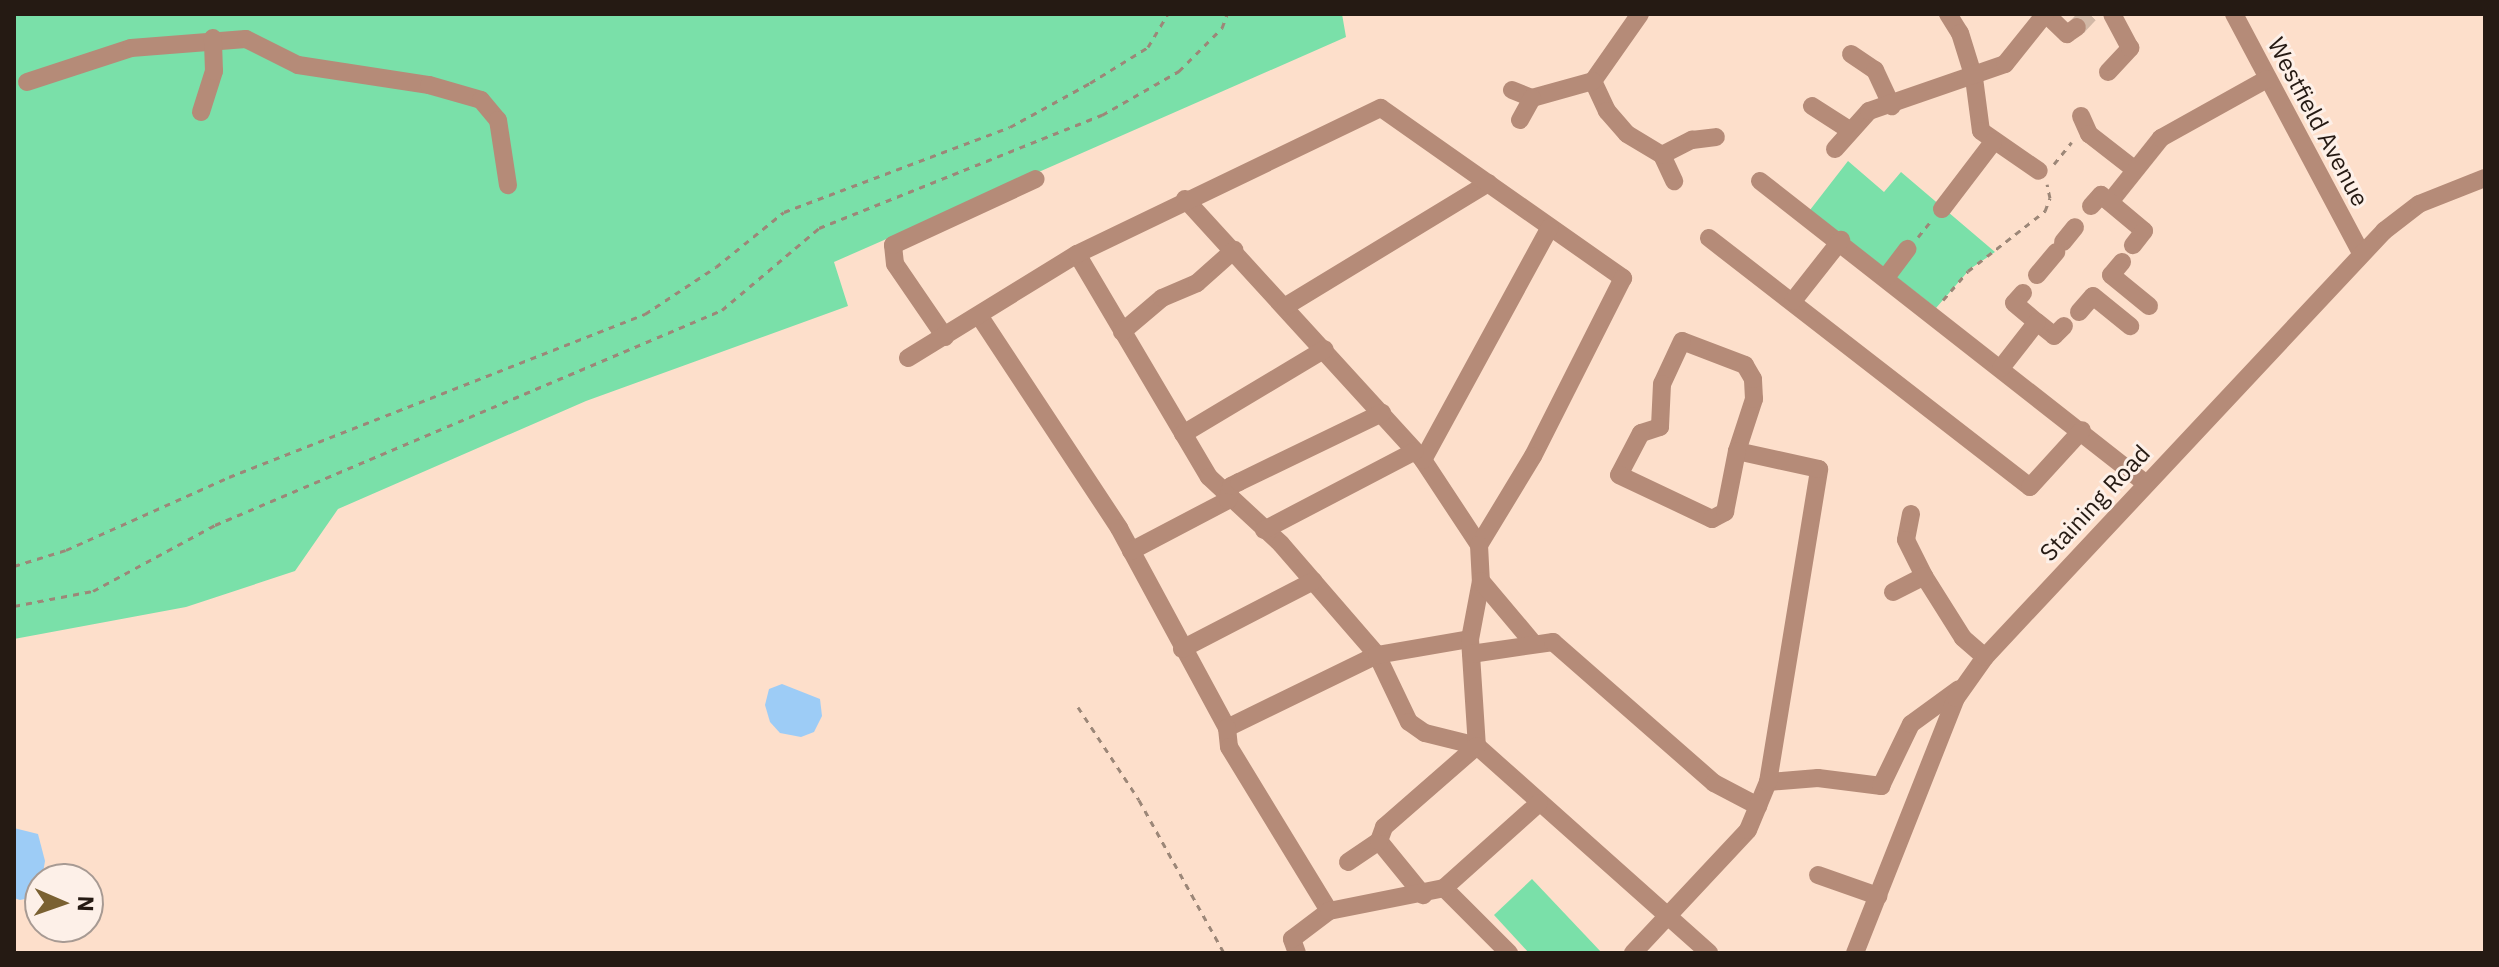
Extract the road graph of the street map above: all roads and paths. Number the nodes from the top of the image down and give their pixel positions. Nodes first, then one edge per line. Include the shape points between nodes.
1 (1168, 14) edge
2 (1227, 14) edge
3 (1640, 14) edge
4 (1948, 14) edge
5 (2046, 14) edge
6 (2112, 14) edge
7 (2234, 14) edge
8 (2077, 27) dead end
9 (213, 38) junction
10 (1851, 54) dead end
11 (2108, 72) dead end
12 (337, 73) junction
13 (1974, 78) junction
14 (2267, 79) junction
15 (1593, 81) junction
16 (27, 82) dead end
17 (1512, 90) dead end
18 (354, 95) dead end
19 (1532, 98) junction
20 (1812, 106) dead end
21 (1892, 106) junction
22 (201, 112) dead end
23 (2081, 116) dead end
24 (1520, 120) dead end
25 (1851, 131) junction
26 (2089, 134) junction
27 (1716, 137) dead end
28 (1993, 142) junction
29 (1835, 149) dead end
30 (1662, 155) junction
31 (2134, 169) junction
32 (2039, 171) dead end
33 (2485, 178) edge
34 (1036, 179) dead end
35 (1674, 181) dead end
36 (1760, 181) dead end
37 (1488, 183) junction
38 (508, 185) dead end
39 (1185, 199) junction
40 (1942, 209) joint
41 (1550, 227) junction
42 (2075, 227) dead end
43 (1709, 238) dead end
44 (1841, 240) junction
45 (2133, 245) dead end
46 (1907, 249) joint
47 (1234, 250) junction
48 (2361, 253) junction
49 (1077, 254) junction
50 (2122, 262) dead end
51 (2037, 275) dead end
52 (1887, 276) junction
53 (2023, 293) dead end
54 (1793, 301) junction
55 (1286, 306) junction
56 (2149, 306) dead end
57 (1933, 312) junction
58 (2079, 312) dead end
59 (980, 317) junction
60 (2037, 322) junction
61 (2064, 326) dead end
62 (2130, 326) dead end
63 (1122, 332) junction
64 (945, 337) junction
65 (1325, 349) junction
66 (908, 358) dead end
67 (2001, 368) junction
68 (1382, 413) junction
69 (2082, 430) junction
70 (1183, 434) junction
71 (1737, 451) junction
72 (1419, 456) junction
73 (2145, 483) junction
74 (1228, 500) junction
75 (1911, 514) dead end
76 (1264, 530) junction
77 (1479, 545) junction
78 (1131, 551) junction
79 (14, 566) edge
80 (1924, 576) junction
81 (1313, 581) junction
82 (1481, 581) junction
83 (1893, 592) dead end
84 (14, 606) edge
85 (1534, 644) junction
86 (1470, 647) junction
87 (1182, 649) junction
88 (1377, 655) junction
89 (1985, 657) junction
90 (1963, 687) junction
91 (1078, 707) dead end
92 (1227, 728) junction
93 (1477, 746) junction
94 (1768, 782) junction
95 (1539, 803) junction
96 (1758, 806) junction
97 (1379, 841) junction
98 (1348, 862) dead end
99 (1818, 875) dead end
100 (1444, 888) junction
101 (1423, 895) junction
102 (1878, 896) junction
103 (1329, 911) junction
104 (1667, 916) junction
105 (1224, 953) edge
106 (1297, 953) edge
107 (1509, 953) edge
108 (1633, 953) edge
109 (1709, 953) edge
110 (1855, 953) edge

1 - 79 path via 1148,47 1090,83 1010,127 784,212 716,267 645,314 229,477 66,550
2 - 84 path via 1222,28 1179,71 1102,115 819,228 722,310 215,525 93,591
3 - 15 street
4 - 13 street
5 - 8 street via 2067,34
5 - 13 street via 2005,64
6 - 11 street via 2130,48
7 - 14 street, Westfield Avenue
9 - 12 street via 246,39 298,65
9 - 16 street via 131,48
9 - 22 street via 214,71
10 - 21 street via 1875,70
12 - 18 street
12 - 38 street via 429,85 481,100 498,120
13 - 21 street
13 - 28 street via 1981,131
14 - 31 street via 2179,125
14 - 48 street, Westfield Avenue
15 - 19 street
15 - 30 street via 1607,111 1627,134
17 - 19 street
19 - 24 street
20 - 25 street
21 - 25 street via 1869,111
23 - 26 street
25 - 29 street
26 - 31 street
26 - 57 path via 2076,138 2046,174 2050,198 2045,211 1968,271
27 - 30 street via 1692,140
28 - 32 street
28 - 40 street
30 - 35 street
31 - 45 street via 2100,204 2144,231
33 - 48 street, Staining Road via 2404,213
34 - 64 street via 893,245 895,264
36 - 44 street
37 - 39 street via 1381,108
37 - 41 street
37 - 55 street
39 - 47 street
39 - 49 street
40 - 46 path
41 - 72 street
41 - 77 street via 1623,278 1533,456
42 - 51 street
43 - 54 street
44 - 52 street
44 - 54 street
46 - 52 street
47 - 55 street
47 - 63 street via 1197,283 1162,298
48 - 73 street, Staining Road
49 - 59 street
49 - 63 street
50 - 56 street via 2111,275
52 - 57 street
53 - 60 street via 2014,303
54 - 69 street via 2025,493
55 - 65 street
57 - 67 street
58 - 62 street via 2093,296
59 - 64 street
59 - 78 street
60 - 61 street via 2054,336
60 - 67 street
63 - 70 street
64 - 66 street
65 - 68 street
65 - 70 street
67 - 69 street
68 - 72 street
68 - 74 street via 1231,486
69 - 73 street
70 - 74 street
71 - 71 street via 1754,399 1753,379 1745,365 1682,341 1662,384 1660,427 1641,433 1619,475 1712,519 1725,512
71 - 94 street via 1819,469
72 - 76 street
72 - 77 street
73 - 89 street, Staining Road
74 - 76 street
74 - 78 street
75 - 80 street via 1906,540
76 - 81 street
77 - 82 street
78 - 87 street
80 - 83 street
80 - 89 street via 1963,638
81 - 87 street
81 - 88 street
82 - 85 street
82 - 86 street
85 - 86 street
85 - 96 street via 1553,642 1714,783
86 - 88 street
86 - 93 street
87 - 92 street
88 - 92 street
88 - 93 street via 1409,722 1425,733
89 - 90 street, Staining Road
90 - 94 street via 1911,724 1881,786 1818,778
90 - 102 street, Staining Road
91 - 105 path via 1139,800
92 - 103 street via 1229,747
93 - 95 street
93 - 97 street via 1384,827
94 - 96 street
95 - 100 street
95 - 104 street
96 - 104 street via 1748,830
97 - 98 street
97 - 101 street
99 - 102 street
100 - 101 street
100 - 107 street
101 - 103 street
102 - 110 street, Staining Road
103 - 106 street via 1292,939
104 - 108 street
104 - 109 street

